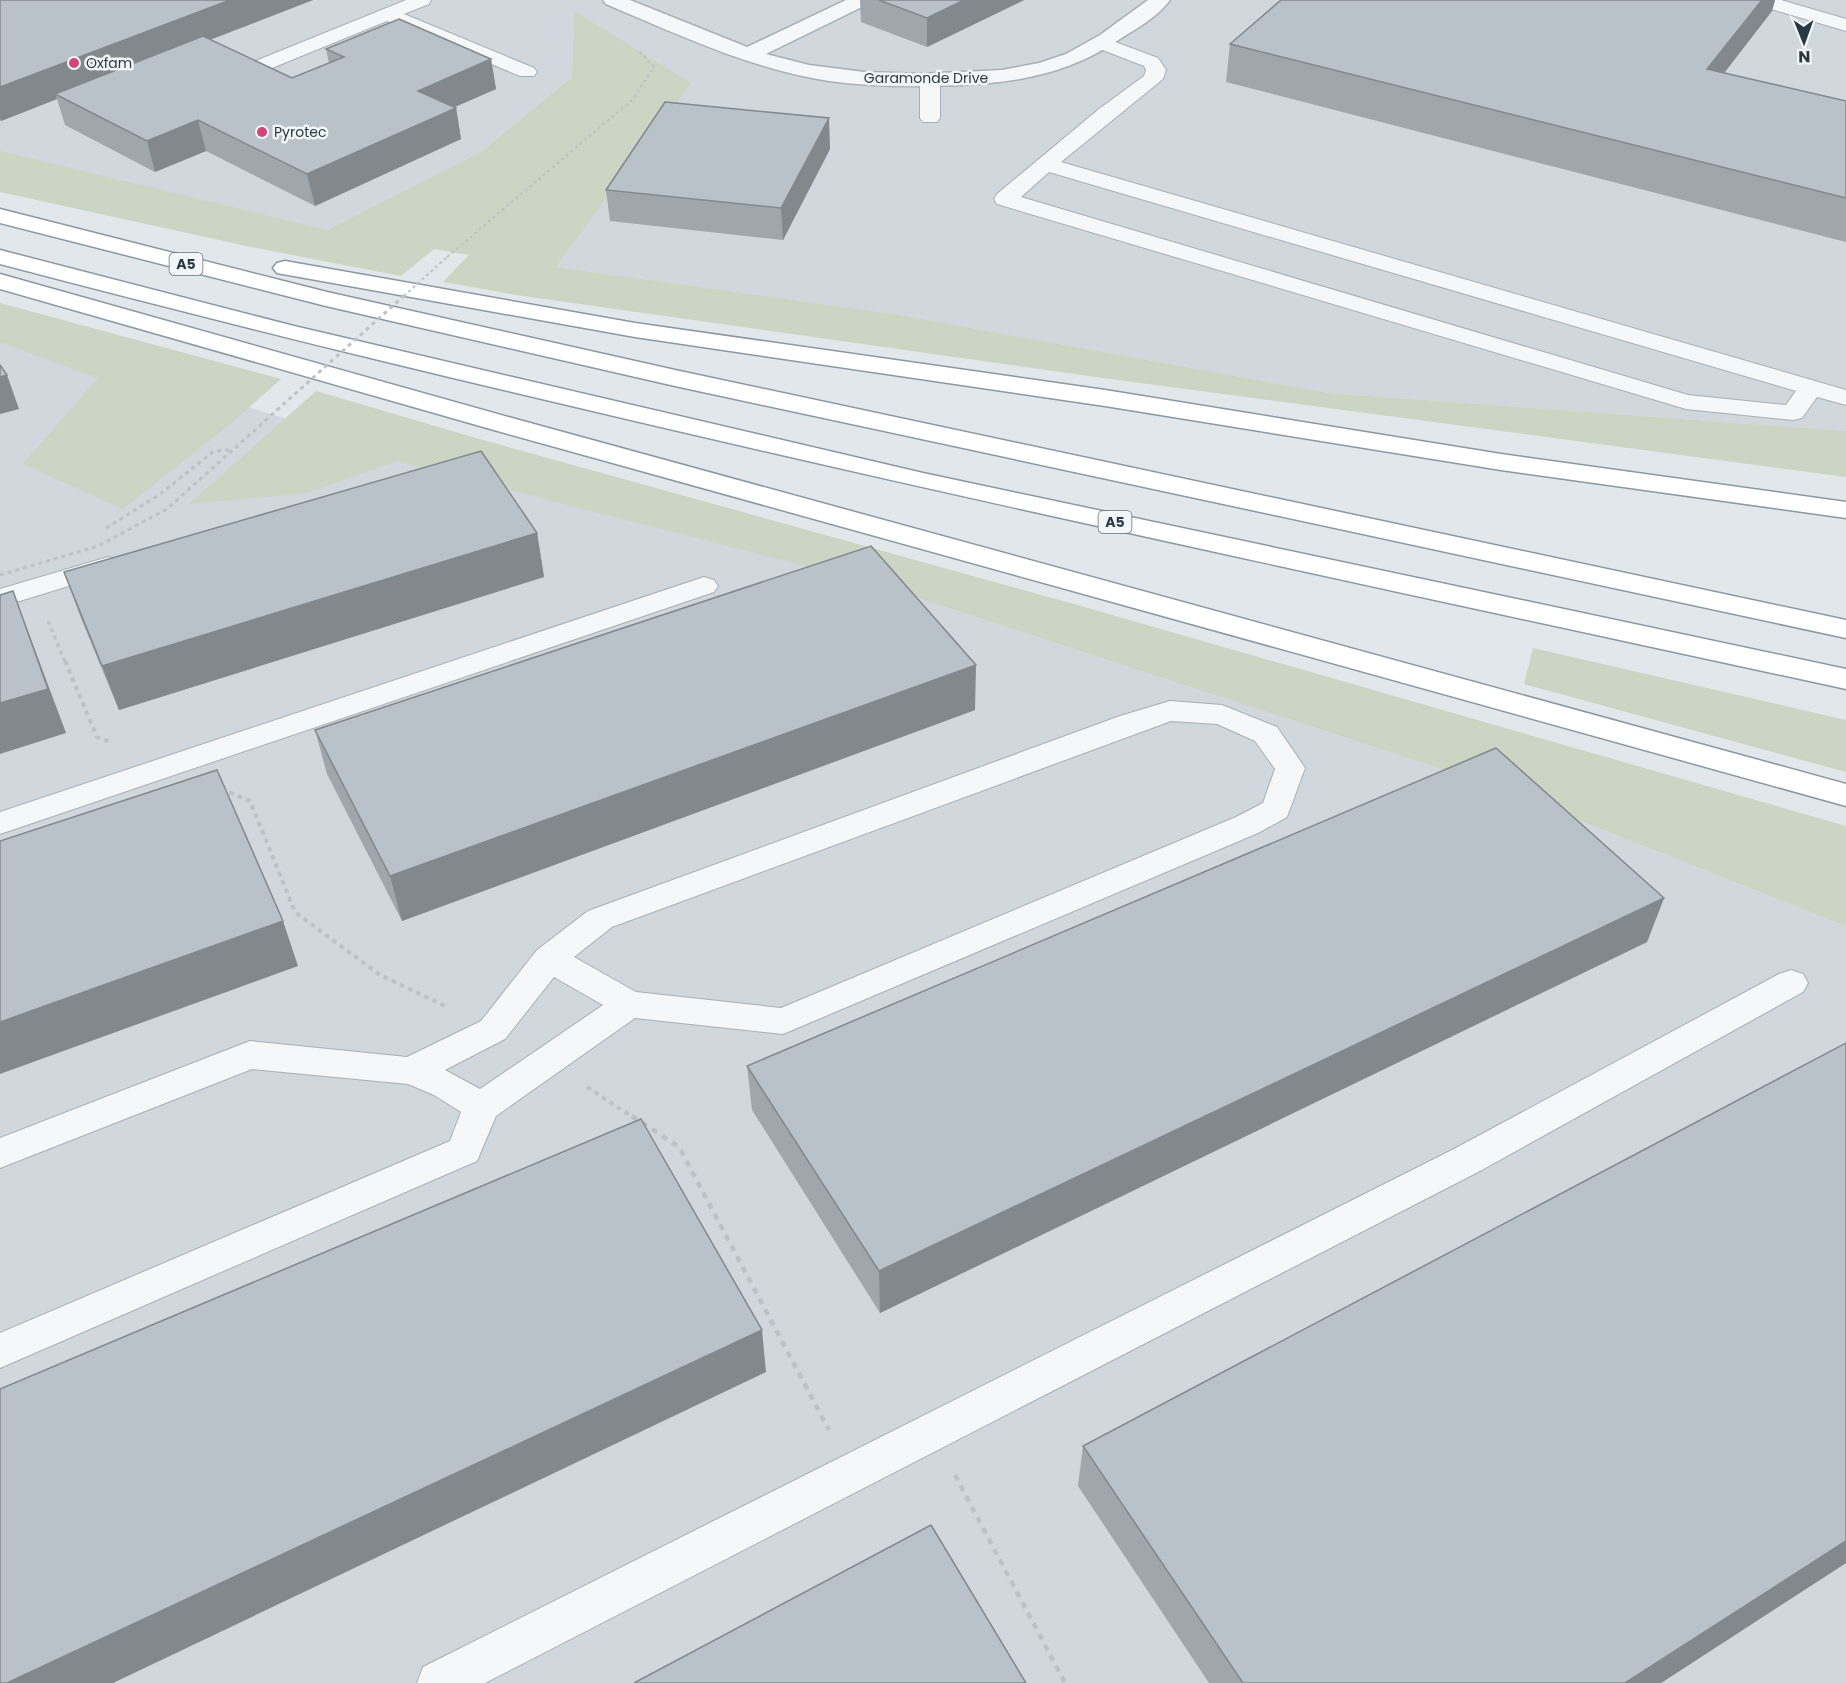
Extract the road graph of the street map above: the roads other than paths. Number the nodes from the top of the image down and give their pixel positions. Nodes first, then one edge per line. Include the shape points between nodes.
1 (422, 0) edge
2 (613, 0) edge
3 (861, 0) edge
4 (1160, 0) edge
5 (1761, 0) edge
6 (387, 14) junction
7 (1846, 25) edge
8 (1102, 43) junction
9 (750, 54) junction
10 (265, 64) edge
11 (526, 72) dead end
12 (930, 81) junction
13 (930, 118) dead end
14 (1048, 165) junction
15 (0, 216) edge
16 (0, 257) edge
17 (0, 281) edge
18 (1811, 388) junction
19 (1846, 398) edge
20 (1846, 510) edge
21 (134, 557) edge
22 (704, 586) dead end
23 (0, 598) edge
24 (1846, 628) edge
25 (1846, 679) edge
26 (1846, 795) edge
27 (0, 823) edge
28 (549, 960) junction
29 (1791, 983) dead end
30 (630, 1004) junction
31 (411, 1071) junction
32 (481, 1107) junction
33 (0, 1153) edge
34 (0, 1351) edge
35 (439, 1683) edge

1 - 6 lane
2 - 9 street, Garamonde Drive
3 - 9 street
4 - 8 street, Garamonde Drive
5 - 7 lane
6 - 10 lane
6 - 11 lane
8 - 12 street, Garamonde Drive via 1072,58 997,78
8 - 14 lane via 1151,62 1156,70 1153,79
9 - 12 street, Garamonde Drive via 807,71 864,80
12 - 13 lane
14 - 18 lane
14 - 18 lane via 1005,199 1686,402 1793,413
15 - 20 highway via 624,328 1105,398 1501,462
15 - 24 highway, A5 via 326,299 675,378
16 - 25 highway, A5 via 290,333 912,478
17 - 26 highway
18 - 19 lane
21 - 23 lane
22 - 27 lane
28 - 30 lane
28 - 30 lane via 600,919 1170,711 1222,715 1266,734 1290,768 1276,809 1247,825 783,1021
28 - 31 lane via 494,1030
29 - 35 lane via 1467,1160
30 - 32 lane
31 - 32 lane via 446,1085
31 - 33 lane via 250,1055
32 - 34 lane via 464,1151

